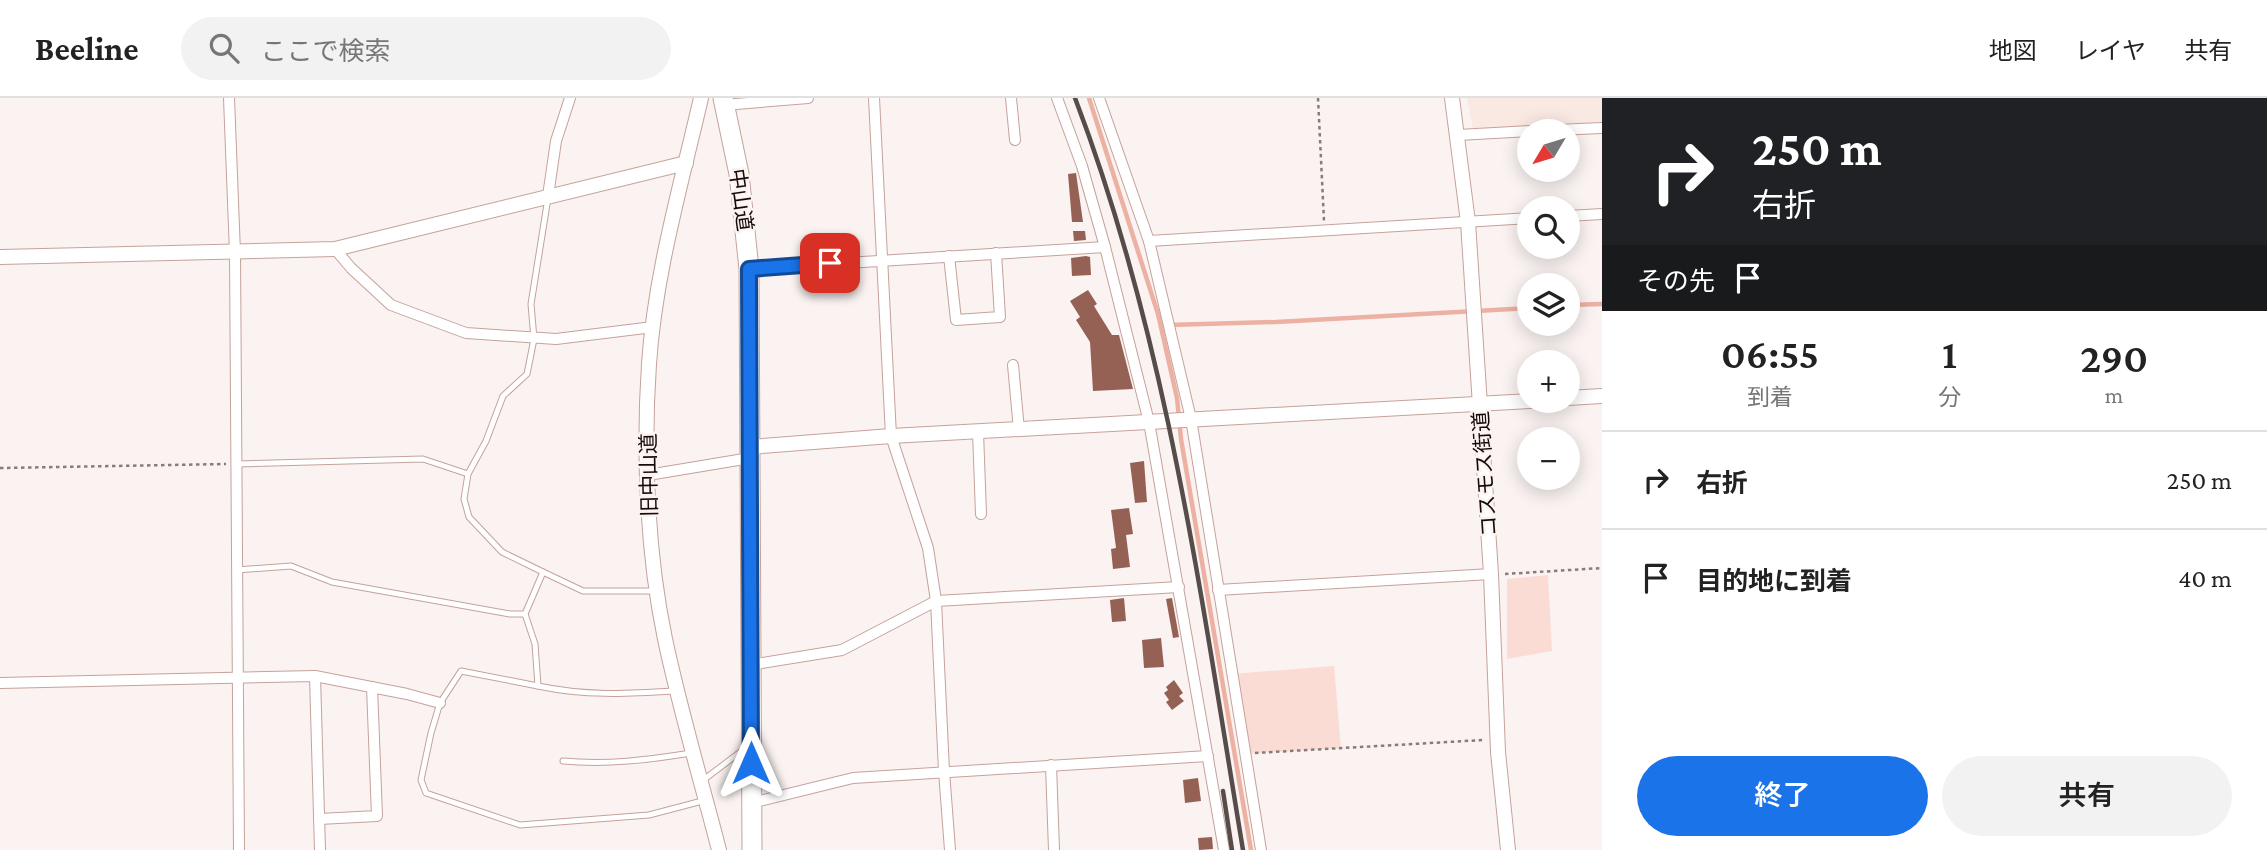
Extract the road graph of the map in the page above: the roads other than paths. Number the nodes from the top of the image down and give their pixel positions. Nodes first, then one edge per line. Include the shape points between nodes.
1 (229, 98) edge
2 (570, 98) edge
3 (701, 98) edge
4 (808, 98) edge
5 (874, 98) edge
6 (1011, 98) edge
7 (1057, 98) edge
8 (1099, 98) edge
9 (1451, 98) edge
10 (724, 101) edge
11 (1602, 128) edge
12 (1580, 129) edge
13 (1517, 132) edge
14 (1458, 135) junction
15 (1015, 140) dead end
16 (686, 163) junction
17 (548, 196) junction
18 (1602, 214) edge
19 (1580, 215) edge
20 (1517, 219) edge
21 (1468, 222) junction
22 (1149, 241) junction
23 (1105, 247) junction
24 (335, 249) junction
25 (235, 253) junction
26 (996, 253) junction
27 (949, 256) junction
28 (0, 257) edge
29 (884, 260) junction
30 (749, 269) junction
31 (653, 327) junction
32 (534, 339) junction
33 (1013, 365) dead end
34 (1602, 396) edge
35 (1580, 397) edge
36 (1517, 402) edge
37 (1480, 404) junction
38 (1191, 419) junction
39 (1149, 422) junction
40 (1019, 430) junction
41 (978, 432) junction
42 (891, 436) junction
43 (750, 452) junction
44 (237, 464) junction
45 (468, 474) junction
46 (648, 475) junction
47 (981, 514) dead end
48 (237, 570) junction
49 (543, 572) junction
50 (1492, 574) junction
51 (1179, 587) junction
52 (1218, 590) junction
53 (656, 591) junction
54 (936, 601) junction
55 (525, 614) junction
56 (751, 665) junction
57 (315, 676) junction
58 (238, 679) junction
59 (0, 683) edge
60 (538, 686) junction
61 (372, 687) junction
62 (677, 690) junction
63 (440, 703) junction
64 (751, 743) junction
65 (694, 753) junction
66 (1208, 756) junction
67 (563, 761) dead end
68 (1051, 765) junction
69 (944, 771) junction
70 (702, 781) junction
71 (706, 800) junction
72 (751, 803) junction
73 (319, 820) junction
74 (239, 850) edge
75 (320, 850) edge
76 (719, 850) edge
77 (752, 850) edge
78 (950, 850) edge
79 (1054, 850) edge
80 (1224, 850) edge
81 (1261, 850) edge
82 (1508, 850) edge

1 - 25 street
2 - 17 street via 556,141
3 - 16 street, 旧中山道
4 - 10 street
5 - 29 street
6 - 15 street
7 - 23 street
8 - 22 street
9 - 14 street, コスモス街道
10 - 30 highway, 中山道 via 739,174
11 - 12 street
13 - 14 street
14 - 21 street, コスモス街道
16 - 17 street
16 - 31 street, 旧中山道
17 - 24 street
17 - 32 lane via 531,304
18 - 19 street
20 - 21 street
21 - 22 street
21 - 37 street, コスモス街道
22 - 38 street
23 - 26 street
23 - 39 street
24 - 25 street
24 - 32 street via 391,305 466,333
25 - 28 street
25 - 44 street
26 - 27 street
26 - 27 street via 1000,317 956,320
27 - 29 street
29 - 30 street
29 - 42 street
30 - 43 highway, 中山道
31 - 32 street
31 - 46 street, 旧中山道
32 - 45 lane via 527,374 503,396
33 - 40 street
34 - 35 street
36 - 37 street
37 - 38 street
37 - 50 street, コスモス街道
38 - 39 street
38 - 52 street
39 - 40 street
39 - 51 street
40 - 41 street
41 - 42 street
41 - 47 street
42 - 43 street
42 - 54 street via 928,548
43 - 46 street
43 - 56 highway, 中山道
44 - 45 lane via 423,459
44 - 48 street
45 - 49 lane via 464,499 469,517 502,552
46 - 53 street, 旧中山道
48 - 55 lane via 291,566 332,582
48 - 58 street
49 - 53 lane via 583,591
49 - 55 lane
50 - 52 street
50 - 82 street, コスモス街道 via 1497,739
51 - 54 street
51 - 66 street
52 - 81 street
53 - 62 street, 旧中山道
54 - 56 street via 842,650
54 - 69 street
55 - 60 lane via 535,644
56 - 64 highway, 中山道
57 - 58 street
57 - 61 street
57 - 73 street
58 - 59 street
58 - 74 street
60 - 62 lane via 618,695
60 - 63 lane via 461,671
61 - 63 street
61 - 73 street via 377,817
62 - 65 street, 旧中山道
63 - 71 lane via 422,780 426,793 520,825 649,815
64 - 70 lane
64 - 72 highway, 中山道
65 - 67 lane via 645,761
65 - 70 street, 旧中山道
66 - 68 street
66 - 80 street
68 - 69 street
68 - 79 street
69 - 72 street via 853,778
69 - 78 street
70 - 71 street, 旧中山道
71 - 76 street, 旧中山道
72 - 77 highway, 中山道
73 - 75 street

